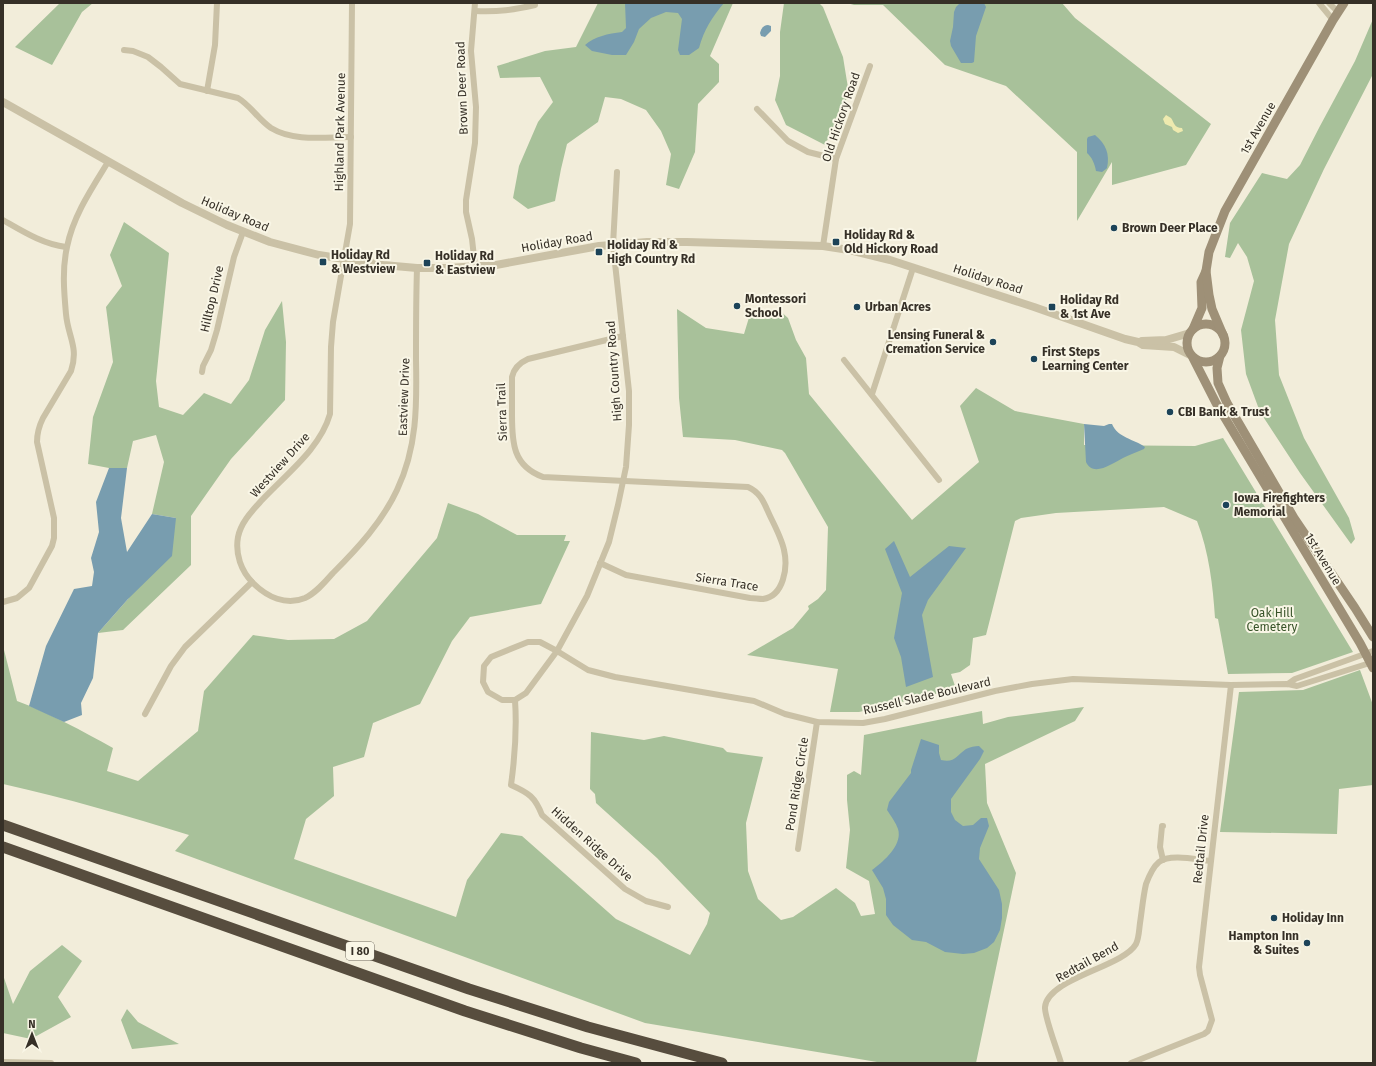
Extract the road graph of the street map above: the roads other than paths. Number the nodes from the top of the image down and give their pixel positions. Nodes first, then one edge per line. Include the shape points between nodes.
1 (217, 3) edge
2 (352, 3) edge
3 (475, 3) edge
4 (1319, 3) edge
5 (1329, 3) edge
6 (1344, 3) edge
7 (535, 5) dead end
8 (475, 11) junction
9 (1335, 16) junction
10 (124, 50) dead end
11 (870, 66) dead end
12 (207, 91) junction
13 (3, 102) edge
14 (757, 109) dead end
15 (351, 138) junction
16 (836, 159) junction
17 (108, 162) junction
18 (617, 172) dead end
19 (3, 220) edge
20 (243, 232) junction
21 (613, 245) junction
22 (823, 246) junction
23 (66, 247) junction
24 (344, 260) junction
25 (475, 266) junction
26 (417, 268) junction
27 (913, 268) junction
28 (1206, 271) junction
29 (1191, 331) junction
30 (1223, 335) junction
31 (623, 336) junction
32 (1138, 342) junction
33 (1191, 356) junction
34 (1220, 356) junction
35 (844, 360) dead end
36 (202, 372) dead end
37 (872, 394) junction
38 (939, 480) dead end
39 (623, 481) junction
40 (600, 563) junction
41 (252, 582) junction
42 (3, 602) edge
43 (1373, 637) edge
44 (557, 651) junction
45 (1369, 652) edge
46 (1372, 665) edge
47 (1288, 684) junction
48 (1231, 685) junction
49 (515, 700) junction
50 (145, 714) dead end
51 (817, 722) junction
52 (3, 824) edge
53 (1163, 826) dead end
54 (3, 847) edge
55 (798, 849) dead end
56 (1163, 860) junction
57 (1210, 861) junction
58 (668, 907) dead end
59 (3, 1062) edge
60 (51, 1063) edge
61 (636, 1063) edge
62 (722, 1063) edge
63 (1062, 1063) edge
64 (1131, 1063) edge

1 - 12 street via 215,45
2 - 15 street, Highland Park Avenue
3 - 8 street, Brown Deer Road
4 - 9 street
5 - 9 street
6 - 9 main road, 1st Avenue
7 - 8 street via 509,11
8 - 25 street, Brown Deer Road via 471,37 476,107 475,143 466,200
9 - 28 main road, 1st Avenue via 1226,211 1209,252
10 - 12 street via 148,57 180,84
11 - 16 street, Old Hickory Road
12 - 15 street via 238,98 271,128 289,135
13 - 17 street, Holiday Road
14 - 16 street via 788,141 808,152
15 - 24 street, Highland Park Avenue via 350,224
16 - 22 street, Old Hickory Road
17 - 20 street, Holiday Road via 182,203
17 - 23 street via 74,223
18 - 21 street, High Country Road
19 - 23 street via 42,242
20 - 24 street, Holiday Road via 292,248
20 - 36 street, Hilltop Drive via 234,257 217,330
21 - 22 street, Holiday Road via 687,242
21 - 25 street, Holiday Road via 496,265
21 - 31 street, High Country Road
22 - 27 street, Holiday Road via 870,255
23 - 42 street via 63,280 66,319 74,345 74,363 39,425 37,434 54,518 54,538 29,588 17,598
24 - 26 street, Holiday Road
24 - 41 street, Westview Drive via 333,322 330,414 313,447 242,526 238,554 242,567
25 - 26 street, Holiday Road
26 - 41 street, Eastview Drive via 416,416 414,438 397,490 373,530 312,594 295,600 279,600 266,594
27 - 32 street, Holiday Road
27 - 37 street
28 - 29 main road, 1st Avenue via 1201,282 1202,308
28 - 30 main road, 1st Avenue via 1212,310
29 - 30 main road via 1198,326 1210,325 1220,330
29 - 32 street, Holiday Road via 1166,340
29 - 33 main road via 1186,344
30 - 34 main road via 1225,346
31 - 39 street, High Country Road via 629,391 629,425
31 - 39 street, Sierra Trail via 520,362 512,377 512,439 515,452 527,468 543,477
32 - 33 street, Holiday Road via 1144,345 1174,347
33 - 34 main road via 1198,361 1210,362
33 - 45 main road, 1st Avenue via 1216,403
34 - 43 main road, 1st Avenue via 1216,376 1227,403 1294,518
35 - 37 street
37 - 38 street
39 - 40 street, High Country Road via 609,542
39 - 40 street, Sierra Trace via 752,489 760,495 775,525 784,550 784,577 774,594 764,599 750,598 626,575
40 - 44 street, High Country Road via 587,596
41 - 50 street via 184,648 171,666
44 - 49 street, High Country Road via 526,693
44 - 49 street, Russell Slade Boulevard via 540,642 528,642 491,657 484,666 483,682 488,692 502,700
44 - 51 street, Russell Slade Boulevard via 588,670 615,678 754,701 784,714
45 - 46 main road, 1st Avenue
45 - 47 street, Russell Slade Boulevard via 1295,679
46 - 47 street, Russell Slade Boulevard via 1297,686
47 - 48 street, Russell Slade Boulevard
48 - 51 street, Russell Slade Boulevard via 1073,679 995,691 863,723
48 - 57 street, Redtail Drive
49 - 58 street, Hidden Ridge Drive via 516,748 511,785 527,792 538,804 542,815 625,889 646,902
51 - 55 street, Pond Ridge Circle
52 - 62 highway, I 80 via 469,989 588,1026
53 - 56 street via 1160,847
54 - 61 highway, I 80 via 465,1011
56 - 57 street via 1180,857
56 - 63 street, Redtail Bend via 1149,876 1146,884 1138,939 1132,949 1061,987 1046,1001 1045,1011
57 - 64 street, Redtail Drive via 1199,967 1211,1015 1211,1026 1204,1034
59 - 60 street

